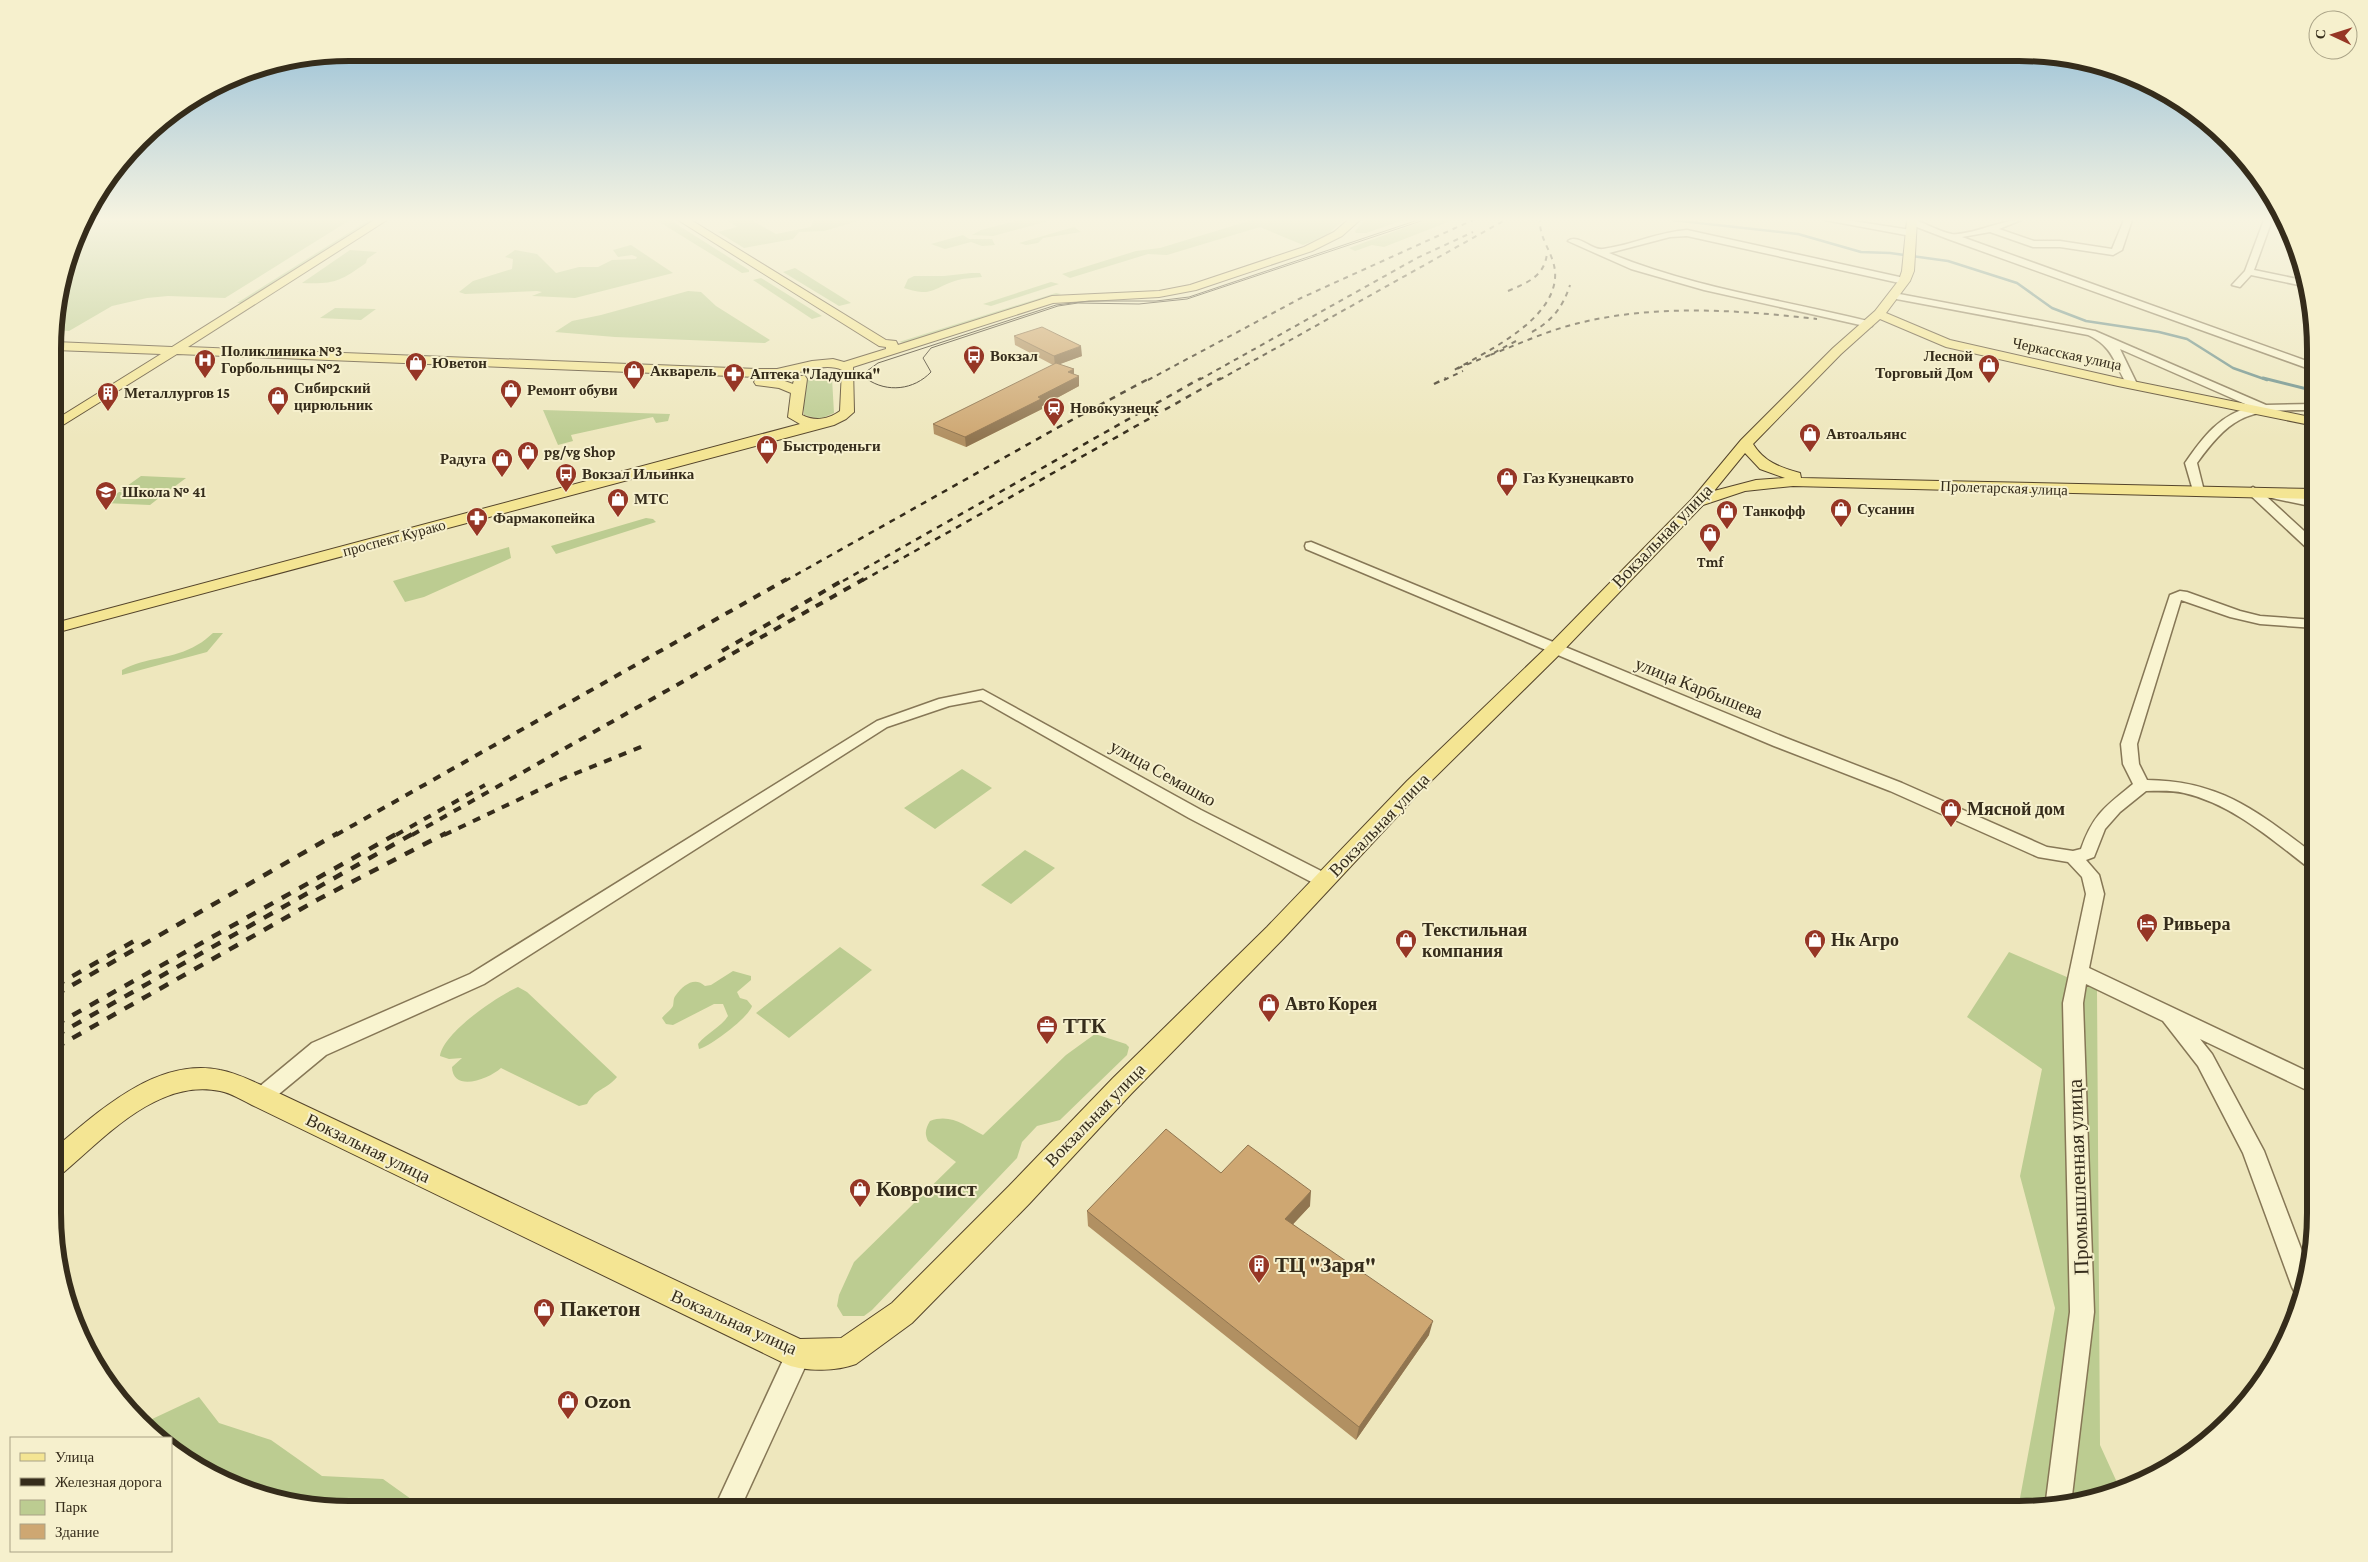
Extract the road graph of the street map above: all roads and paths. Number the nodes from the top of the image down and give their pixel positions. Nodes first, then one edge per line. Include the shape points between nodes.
1 (251, 293) edge
2 (266, 293) edge
3 (801, 293) edge
4 (1154, 293) edge
5 (1729, 293) edge
6 (1896, 293) edge
7 (2106, 293) edge
8 (1894, 296) junction
9 (1879, 314) junction
10 (1869, 324) junction
11 (2091, 333) junction
12 (887, 346) junction
13 (61, 347) edge
14 (174, 351) junction
15 (61, 354) edge
16 (153, 356) junction
17 (2307, 365) edge
18 (845, 366) junction
19 (809, 367) junction
20 (2132, 384) junction
21 (797, 391) junction
22 (2307, 407) edge
23 (2259, 409) junction
24 (61, 410) edge
25 (795, 415) junction
26 (2307, 420) edge
27 (61, 422) edge
28 (821, 423) junction
29 (1746, 443) junction
30 (1729, 465) junction
31 (1769, 482) junction
32 (1816, 482) junction
33 (2198, 491) junction
34 (2253, 492) junction
35 (2307, 494) edge
36 (1697, 502) junction
37 (2307, 502) edge
38 (2307, 541) edge
39 (1311, 546) dead end
40 (61, 614) edge
41 (2307, 623) edge
42 (61, 626) edge
43 (1555, 649) junction
44 (2142, 785) junction
45 (2073, 857) junction
46 (2307, 858) edge
47 (1324, 882) junction
48 (2078, 972) junction
49 (2170, 1016) junction
50 (2307, 1081) edge
51 (261, 1097) junction
52 (61, 1159) edge
53 (2300, 1275) edge
54 (799, 1354) junction
55 (2058, 1498) edge
56 (731, 1501) edge

1 - 16 main road
2 - 14 main road
3 - 12 main road
4 - 12 main road via 1066,293
5 - 10 street
6 - 8 main road, Вокзальная улица
7 - 17 street
8 - 9 main road, Вокзальная улица
8 - 11 street
9 - 10 main road, Вокзальная улица
9 - 20 main road, Черкасская улица via 1946,343
10 - 29 main road, Вокзальная улица via 1837,351
11 - 20 street via 2117,352
11 - 23 street
12 - 18 main road
12 - 19 main road
13 - 16 main road
14 - 16 main road
14 - 19 main road via 757,373
15 - 16 main road
16 - 21 main road via 770,383
16 - 24 main road
16 - 27 main road
18 - 19 main road via 833,363
18 - 28 main road via 848,369 848,412
19 - 21 main road via 802,371
20 - 23 main road, Черкасская улица
21 - 25 main road
22 - 23 street
23 - 26 main road, Черкасская улица
23 - 33 street via 2230,418 2190,463
25 - 28 main road via 799,420
25 - 40 main road, проспект Курако via 757,432
28 - 42 main road, проспект Курако
29 - 30 main road, Вокзальная улица
29 - 32 main road via 1754,460 1764,466
30 - 31 main road via 1739,477
30 - 36 main road, Вокзальная улица
31 - 32 main road, Пролетарская улица
31 - 36 main road, Пролетарская улица via 1723,492
32 - 33 main road, Пролетарская улица
33 - 34 main road, Пролетарская улица
34 - 35 main road, Пролетарская улица
34 - 37 street
34 - 38 street
36 - 43 main road, Вокзальная улица
39 - 43 street, улица Карбышева
41 - 44 street via 2260,620 2187,596 2176,598 2129,744 2131,764
43 - 45 street, улица Карбышева via 1896,787 2044,853
43 - 47 main road, Вокзальная улица via 1414,786
44 - 45 street via 2097,827 2088,853
44 - 46 street via 2183,787 2207,793 2257,820
45 - 48 street, Промышленная улица via 2090,875 2095,894
47 - 51 street, улица Семашко via 983,696 967,697 882,724 477,979 319,1049
47 - 54 main road, Вокзальная улица via 902,1313 845,1353
48 - 49 street
48 - 55 street, Промышленная улица via 2073,1003 2082,1312
49 - 50 street
49 - 53 street via 2205,1060 2253,1151
51 - 52 main road, Вокзальная улица via 217,1080 189,1079 158,1089 126,1105
51 - 54 main road, Вокзальная улица
54 - 56 street

